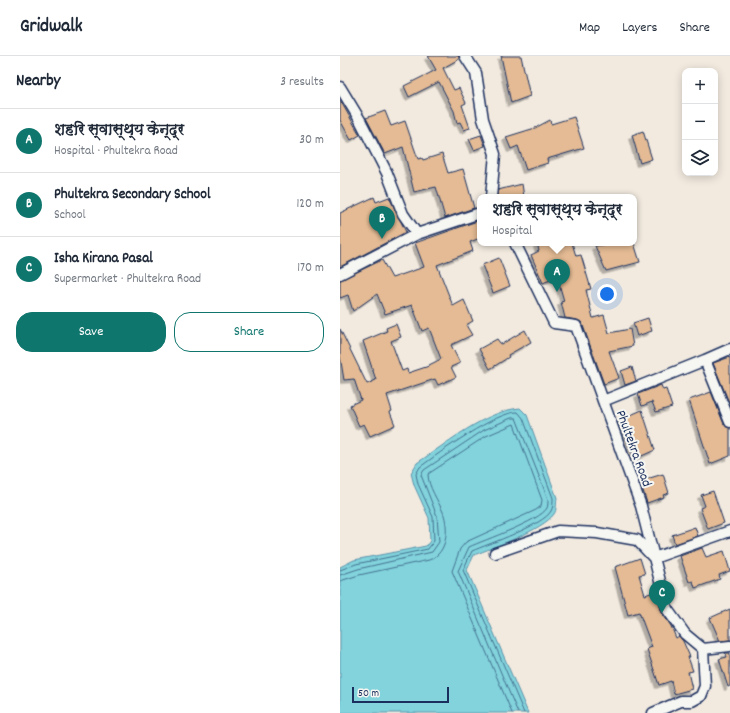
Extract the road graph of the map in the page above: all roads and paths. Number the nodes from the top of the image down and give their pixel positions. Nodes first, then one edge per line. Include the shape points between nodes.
1 (465, 56) edge
2 (340, 87) edge
3 (491, 194) edge
4 (477, 214) edge
5 (417, 234) junction
6 (517, 246) edge
7 (340, 274) edge
8 (730, 349) edge
9 (705, 360) junction
10 (603, 401) junction
11 (730, 422) edge
12 (730, 531) edge
13 (496, 554) dead end
14 (654, 558) junction
15 (730, 646) edge
16 (703, 649) junction
17 (653, 713) edge

1 - 3 street via 476,73 483,118 495,154
2 - 5 street via 387,173 403,214
4 - 5 street
5 - 7 street
6 - 10 street, Phultekra Road via 554,323 576,326
8 - 9 street
9 - 10 street
9 - 11 street
10 - 14 street, Phultekra Road via 641,506
12 - 14 street
13 - 14 street via 558,532 597,533 637,540
14 - 16 street, Phultekra Road via 667,609 685,634
15 - 16 street
16 - 17 street via 705,686 701,696

